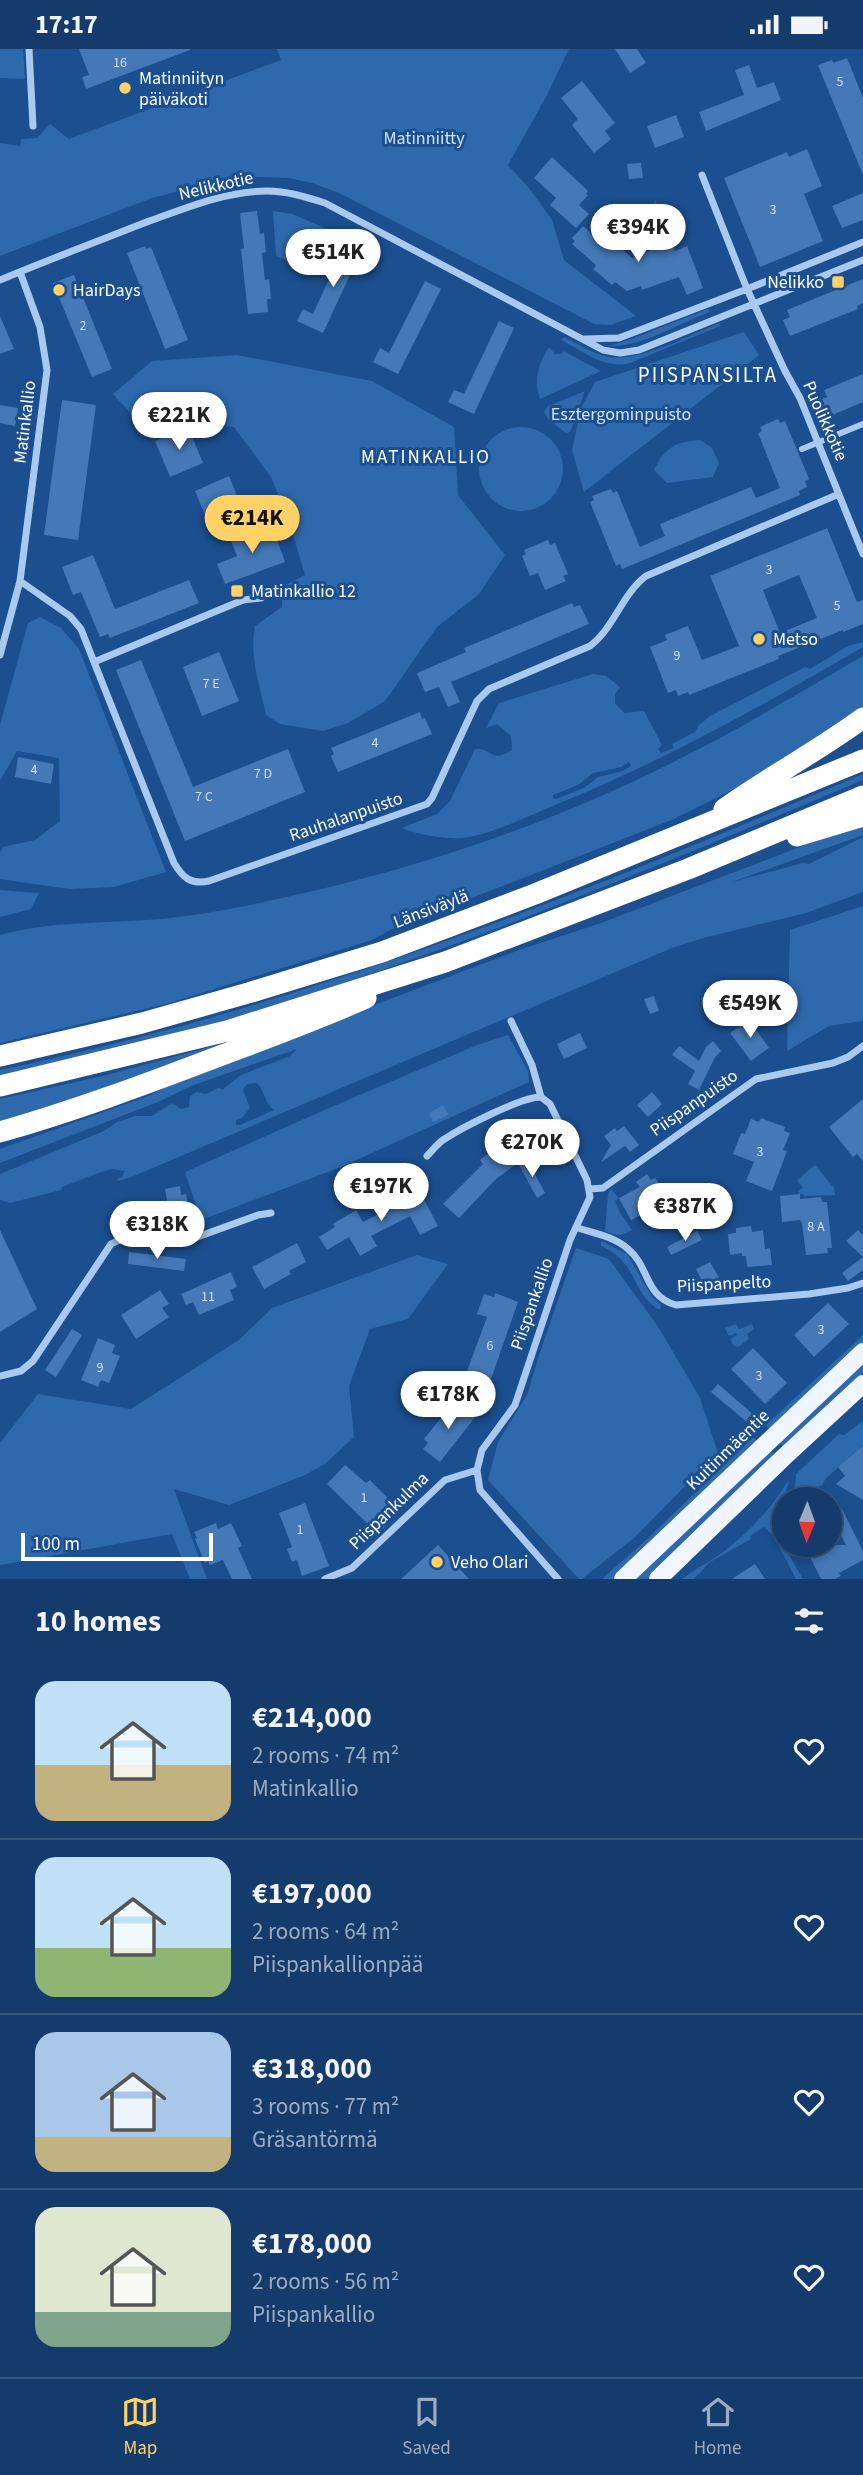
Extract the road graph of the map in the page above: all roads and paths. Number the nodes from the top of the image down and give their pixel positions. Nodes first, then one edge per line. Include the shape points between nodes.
1 (29, 49) edge
2 (33, 126) dead end
3 (702, 175) dead end
4 (863, 242) edge
5 (863, 260) edge
6 (20, 272) junction
7 (0, 280) edge
8 (747, 289) junction
9 (755, 303) junction
10 (584, 339) junction
11 (863, 424) edge
12 (818, 443) junction
13 (802, 449) dead end
14 (839, 494) junction
15 (863, 554) edge
16 (20, 581) junction
17 (261, 598) dead end
18 (0, 655) edge
19 (94, 662) junction
20 (863, 718) edge
21 (863, 760) edge
22 (863, 796) edge
23 (863, 816) edge
24 (695, 829) junction
25 (688, 869) junction
26 (446, 962) junction
27 (511, 1021) dead end
28 (863, 1046) edge
29 (0, 1056) edge
30 (0, 1086) edge
31 (541, 1097) junction
32 (49, 1118) junction
33 (0, 1132) edge
34 (0, 1140) edge
35 (427, 1156) dead end
36 (590, 1189) junction
37 (271, 1213) dead end
38 (578, 1228) junction
39 (863, 1283) edge
40 (863, 1352) edge
41 (0, 1376) edge
42 (863, 1384) edge
43 (477, 1470) junction
44 (325, 1579) edge
45 (558, 1579) edge
46 (623, 1579) edge
47 (658, 1579) edge

1 - 2 street
3 - 8 street, Puolikkotie
4 - 8 street, Nelikkotie
5 - 9 street, Nelikkotie
6 - 7 street, Nelikkotie
6 - 10 street, Nelikkotie via 191,206 233,195 284,193 325,203
6 - 16 street, Matinkallio via 40,327 47,370
8 - 9 street, Puolikkotie
8 - 10 street, Nelikkotie via 619,338
9 - 10 street, Nelikkotie via 639,350 603,350
9 - 12 street, Puolikkotie
11 - 12 street
12 - 13 street
12 - 14 street, Puolikkotie
14 - 15 street, Puolikkotie
14 - 19 street, Rauhalanpuisto via 646,576 590,646 489,689 477,701 427,804 209,881 187,880 174,863
16 - 18 street, Matinkallio
16 - 19 street via 70,616 81,629
17 - 19 street via 243,600
20 - 24 highway
21 - 24 highway, Länsiväylä
22 - 25 highway
23 - 25 highway
24 - 29 highway, Länsiväylä via 382,951 142,1023
25 - 26 highway
26 - 30 highway via 227,1031
26 - 32 highway via 329,1015
27 - 31 street
28 - 36 street, Piispanpuisto via 833,1063 756,1079 603,1188
31 - 35 street via 531,1097 442,1140
31 - 36 street via 550,1104
32 - 33 highway
32 - 34 highway
36 - 38 street, Piispankallio
37 - 41 street via 189,1240 129,1236 111,1244 33,1361 22,1371
38 - 39 street, Piispanpelto via 630,1250 657,1296 676,1305 809,1294
38 - 43 street, Piispankallio via 514,1405 482,1450
40 - 46 main road, Kuitinmäentie
42 - 47 main road
43 - 44 street, Piispankulma via 444,1480 352,1568
43 - 45 street via 480,1490

